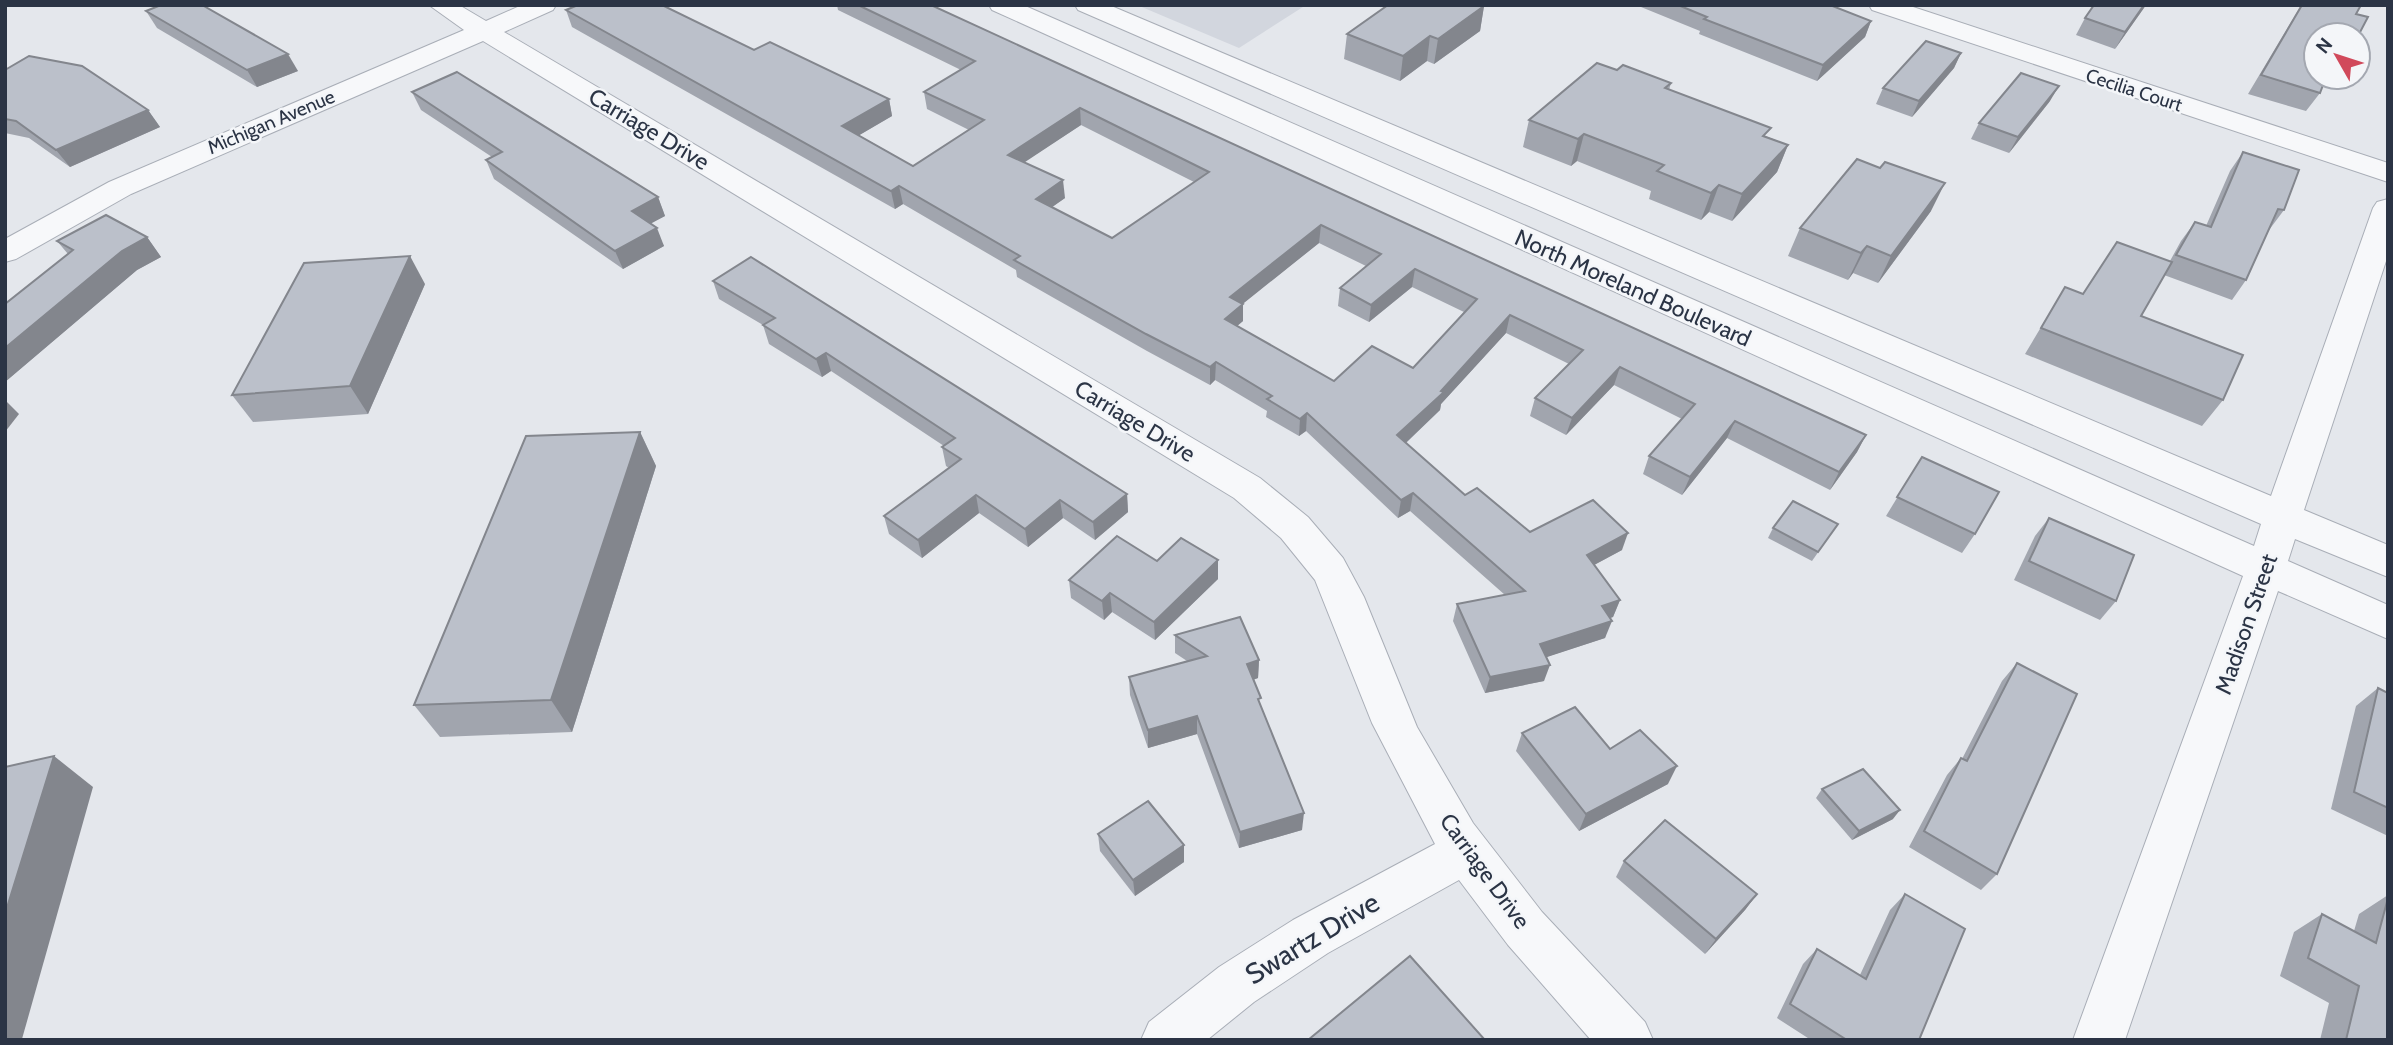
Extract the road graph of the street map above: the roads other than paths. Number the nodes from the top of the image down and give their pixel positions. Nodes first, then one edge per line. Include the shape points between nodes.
1 (440, 5) edge
2 (544, 5) edge
3 (1001, 5) edge
4 (1087, 5) edge
5 (1881, 5) edge
6 (485, 31) junction
7 (2388, 173) edge
8 (2388, 208) edge
9 (14, 239) edge
10 (1966, 381) junction
11 (1942, 424) junction
12 (2283, 517) junction
13 (2388, 562) edge
14 (2266, 567) junction
15 (2388, 623) edge
16 (1466, 852) junction
17 (1167, 1040) edge
18 (1627, 1040) edge
19 (2099, 1040) edge

1 - 6 street, Carriage Drive
2 - 6 street, Michigan Avenue
3 - 11 street, North Moreland Boulevard
4 - 10 street, North Moreland Boulevard
5 - 7 street, Cecilia Court
6 - 9 street, Michigan Avenue via 120,188
6 - 16 street, Carriage Drive via 1247,488 1291,522 1339,587 1392,721
8 - 12 street, Madison Street
10 - 11 street
10 - 12 street, North Moreland Boulevard
11 - 14 street, North Moreland Boulevard
12 - 13 street, North Moreland Boulevard
12 - 14 street, Madison Street
14 - 15 street, North Moreland Boulevard
14 - 19 street, Madison Street
16 - 17 street, Swartz Drive via 1350,912 1265,963
16 - 18 street, Carriage Drive via 1572,983

